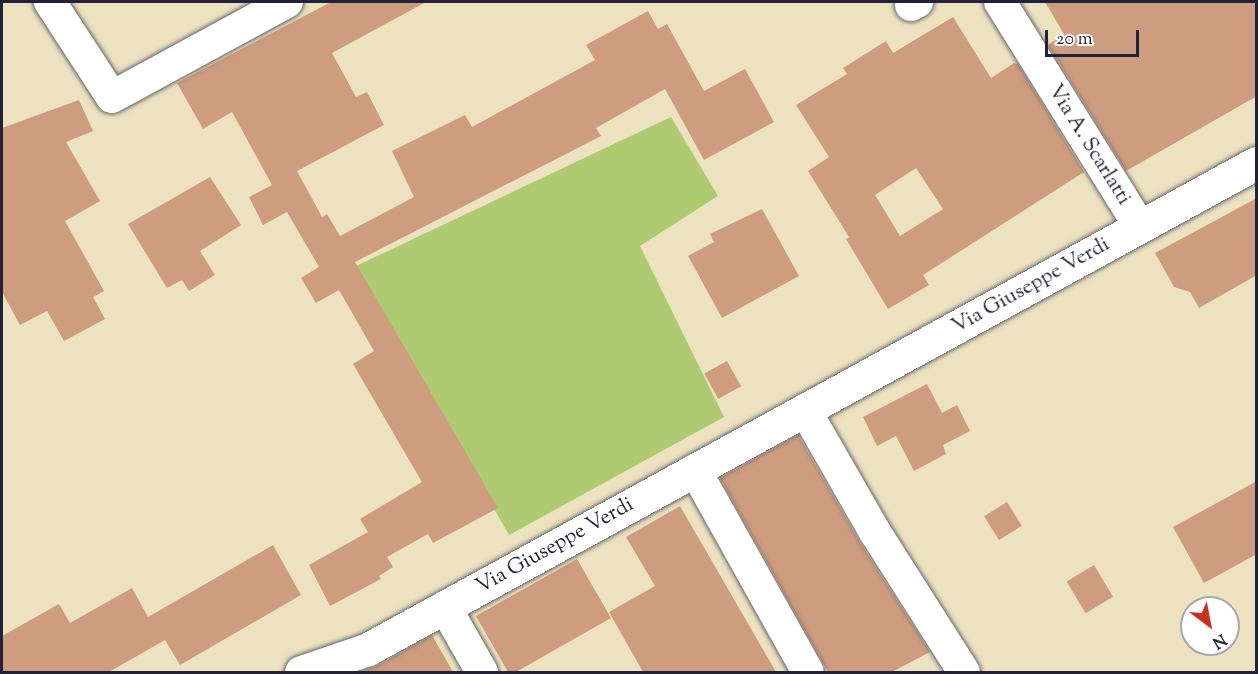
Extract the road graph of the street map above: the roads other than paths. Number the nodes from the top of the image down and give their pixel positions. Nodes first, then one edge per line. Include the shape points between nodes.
1 (50, 2) edge
2 (287, 2) edge
3 (1000, 2) edge
4 (1257, 163) edge
5 (1140, 227) junction
6 (805, 410) junction
7 (695, 470) junction
8 (446, 607) junction
9 (301, 672) edge
10 (482, 672) edge
11 (807, 672) edge
12 (964, 672) edge

1 - 2 street via 112,97
3 - 5 street, Via A. Scarlatti
4 - 5 street, Via Giuseppe Verdi
5 - 6 street, Via Giuseppe Verdi
6 - 7 street, Via Giuseppe Verdi
6 - 12 street via 875,532
7 - 8 street, Via Giuseppe Verdi
7 - 11 street
8 - 9 street, Via Giuseppe Verdi via 368,649
8 - 10 street

